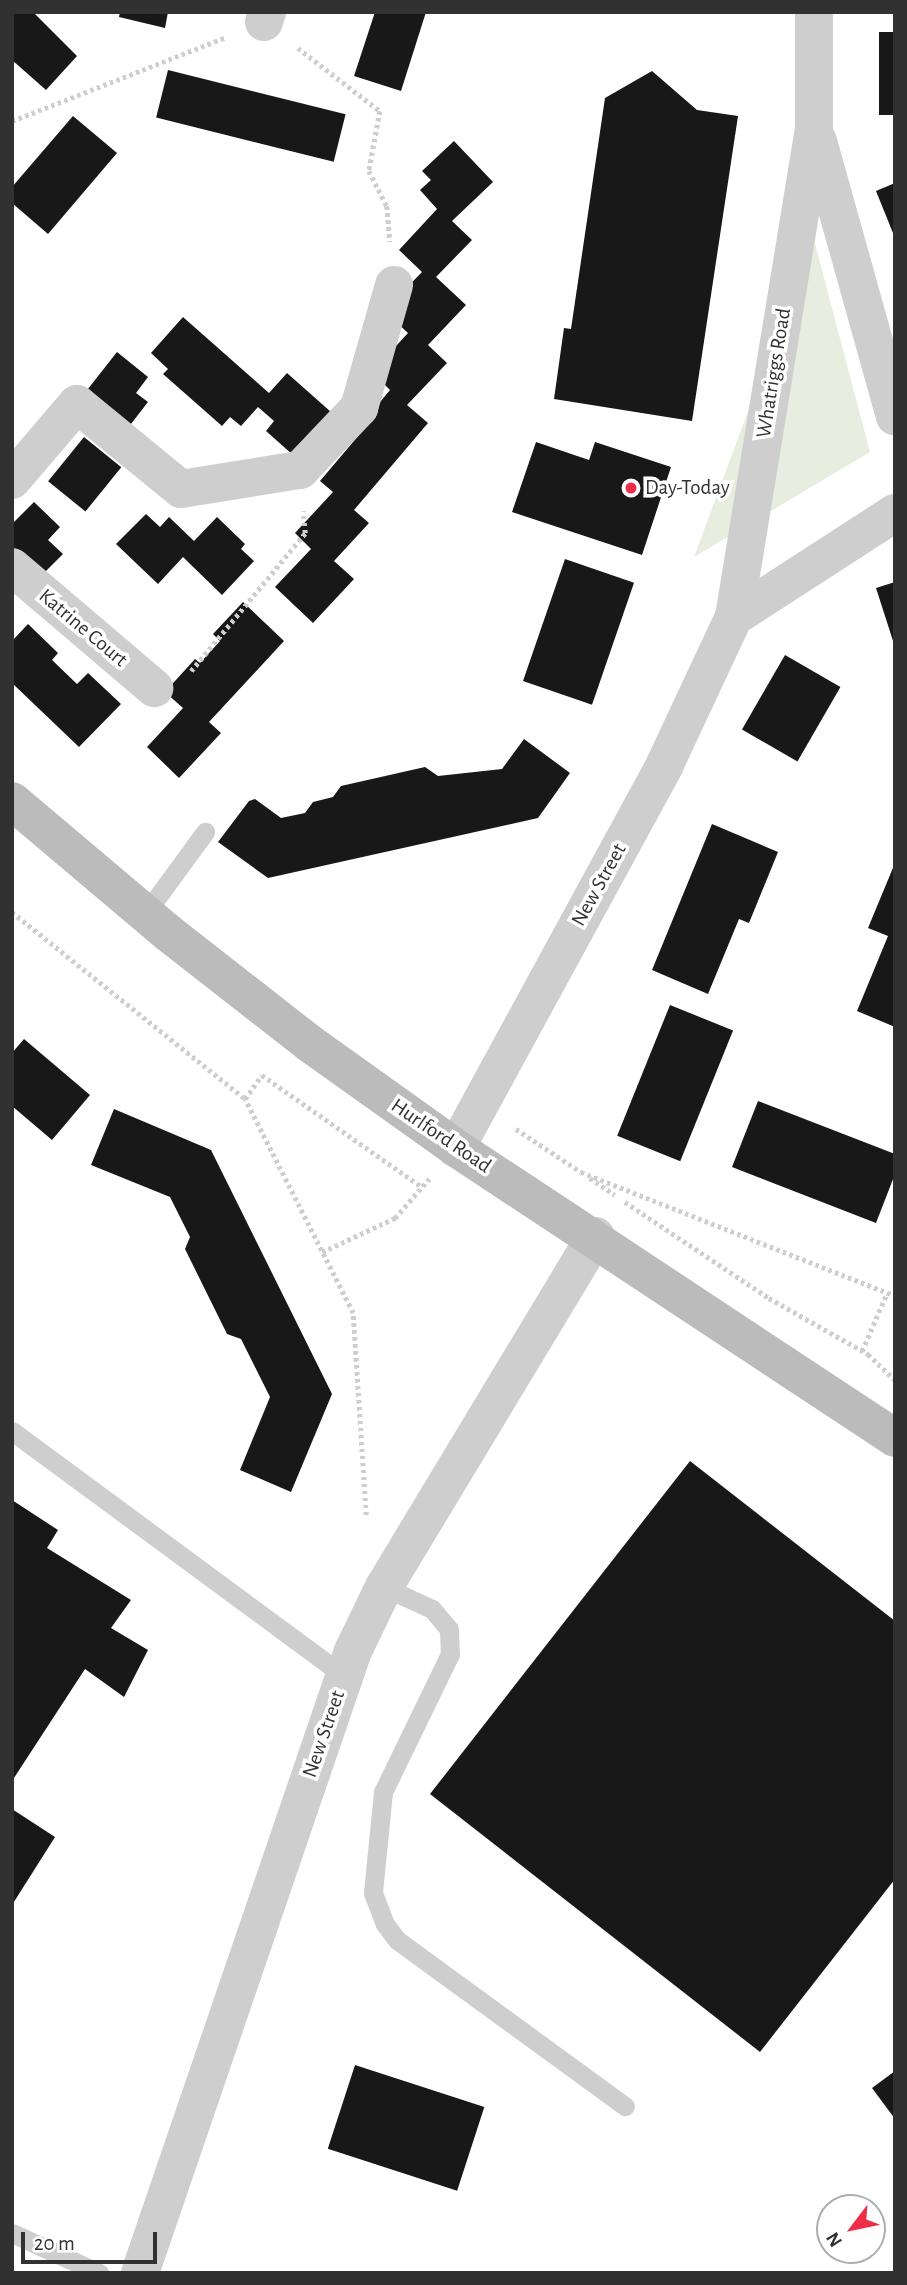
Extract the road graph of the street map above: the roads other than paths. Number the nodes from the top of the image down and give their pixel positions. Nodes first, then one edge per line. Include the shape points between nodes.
1 (814, 12) edge
2 (814, 129) junction
3 (394, 285) road end
4 (895, 416) edge
5 (12, 480) edge
6 (895, 513) edge
7 (12, 567) edge
8 (734, 617) junction
9 (154, 688) road end
10 (12, 800) edge
11 (205, 832) dead end
12 (145, 914) junction
13 (456, 1148) junction
14 (596, 1236) junction
15 (12, 1431) edge
16 (895, 1438) edge
17 (384, 1587) junction
18 (344, 1676) junction
19 (625, 2106) dead end
20 (12, 2233) edge
21 (99, 2273) edge
22 (140, 2273) edge

1 - 2 street, Whatriggs Road
2 - 4 street, Whatriggs Road
2 - 8 street, Whatriggs Road
3 - 5 street via 359,408 300,470 181,489 77,404
6 - 8 street
7 - 9 street, Katrine Court
8 - 13 street, New Street via 665,764
10 - 12 main road, Hurlford Road
11 - 12 lane
12 - 13 main road, Hurlford Road via 309,1043
13 - 14 main road, Hurlford Road
14 - 16 main road, Hurlford Road
14 - 17 street, New Street
15 - 18 lane
17 - 18 street, New Street
17 - 19 lane via 432,1609 449,1629 450,1654 383,1792 373,1893 385,1924 397,1940
18 - 22 street, New Street
20 - 21 lane

